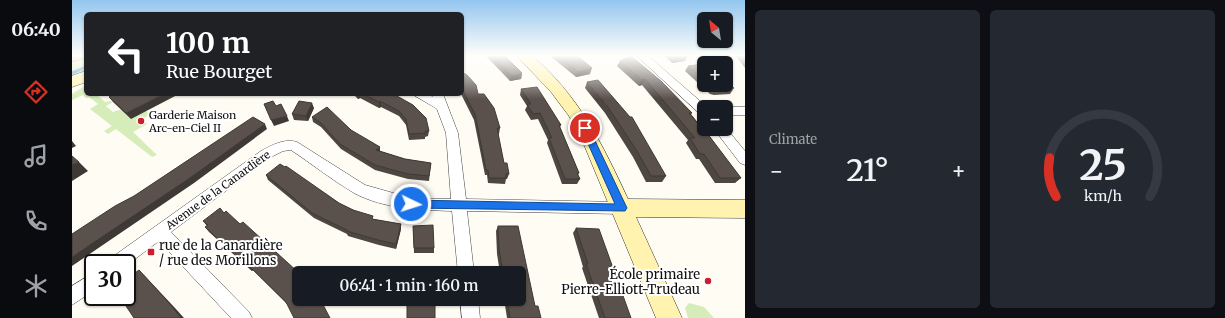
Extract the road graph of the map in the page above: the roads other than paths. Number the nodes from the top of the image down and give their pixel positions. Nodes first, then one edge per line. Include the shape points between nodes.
1 (539, 70) edge
2 (659, 70) edge
3 (84, 77) edge
4 (72, 82) edge
5 (422, 96) edge
6 (438, 96) edge
7 (697, 104) edge
8 (442, 107) junction
9 (733, 111) edge
10 (745, 111) edge
11 (726, 136) edge
12 (745, 160) edge
13 (460, 206) junction
14 (622, 208) junction
15 (745, 209) edge
16 (160, 231) junction
17 (129, 254) edge
18 (465, 266) edge
19 (84, 287) edge
20 (72, 296) edge
21 (470, 306) edge
22 (243, 318) edge
23 (471, 318) edge
24 (669, 318) edge

1 - 14 street via 581,120
2 - 7 street
3 - 4 street
5 - 8 street
6 - 8 street
8 - 13 street via 452,133
9 - 10 street
11 - 12 street
13 - 14 street, Avenue de la Canardière
13 - 16 street, Avenue de la Canardière via 411,204 376,195 342,178 301,149 286,145 266,154
13 - 18 street
14 - 15 street, Avenue de la Canardière
14 - 24 street
16 - 17 street, Avenue de la Canardière
16 - 22 street
19 - 20 street
21 - 23 street

